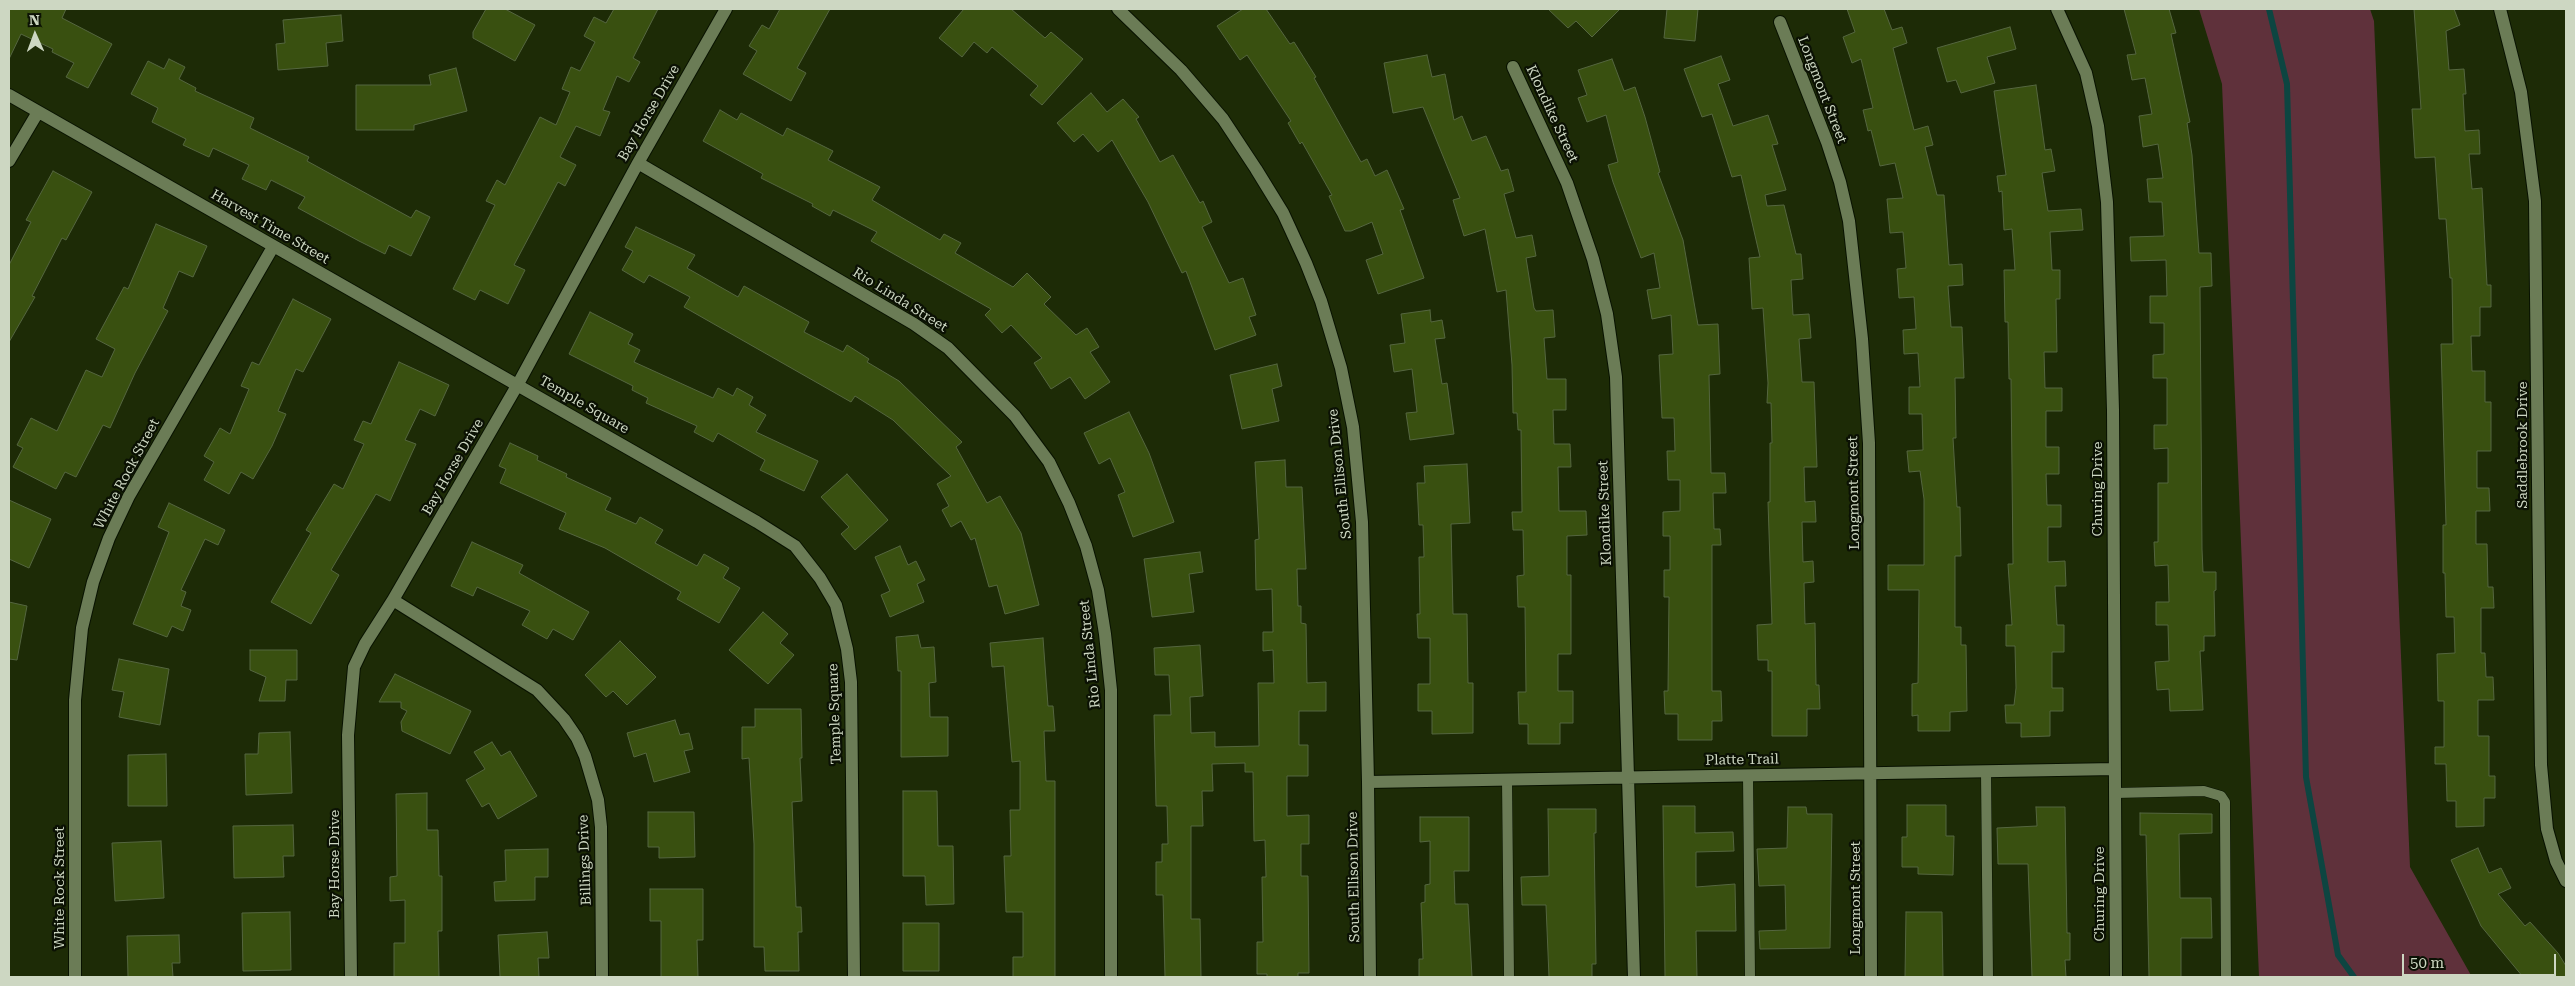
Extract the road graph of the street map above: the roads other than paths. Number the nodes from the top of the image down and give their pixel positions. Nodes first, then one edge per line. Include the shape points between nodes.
1 (726, 9) edge
2 (2057, 9) edge
3 (2500, 9) edge
4 (1127, 11) edge
5 (1780, 22) dead end
6 (1513, 67) dead end
7 (9, 95) edge
8 (38, 112) junction
9 (9, 161) edge
10 (638, 163) junction
11 (273, 247) junction
12 (518, 384) junction
13 (393, 600) junction
14 (2115, 769) junction
15 (1986, 771) junction
16 (1870, 773) junction
17 (1748, 775) junction
18 (1627, 776) junction
19 (1507, 779) junction
20 (1368, 782) junction
21 (2115, 793) junction
22 (2566, 881) edge
23 (75, 977) edge
24 (351, 977) edge
25 (602, 977) edge
26 (854, 977) edge
27 (1111, 977) edge
28 (1370, 977) edge
29 (1508, 977) edge
30 (1634, 977) edge
31 (1750, 977) edge
32 (1871, 977) edge
33 (1988, 977) edge
34 (2116, 977) edge
35 (2226, 977) edge

1 - 10 street, Bay Horse Drive
2 - 14 street, Churing Drive via 2086,73 2098,126 2107,202 2113,410
3 - 22 street, Saddlebrook Drive via 2521,92 2535,192 2541,764 2547,829 2556,861
4 - 20 street, South Ellison Drive via 1223,119 1283,212 1321,301 1341,368 1353,427 1362,522
5 - 16 street, Longmont Street via 1826,142 1849,221 1869,443
6 - 18 street, Klondike Street via 1567,183 1594,259 1607,314 1616,377
7 - 8 street, Harvest Time Street
8 - 9 street
8 - 11 street, Harvest Time Street
10 - 12 street, Bay Horse Drive
10 - 27 street, Rio Linda Street via 914,324 948,348 1015,416 1048,462 1070,503 1086,546 1106,634 1111,690
11 - 12 street, Harvest Time Street
11 - 23 street, White Rock Street via 129,496 93,582 82,628 74,700
12 - 13 street, Bay Horse Drive
12 - 26 street, Temple Square via 794,546 820,578 836,605 851,682
13 - 24 street, Bay Horse Drive via 354,668 348,735
13 - 25 street, Billings Drive via 537,690 577,738 598,800 601,828
14 - 15 street, Platte Trail
14 - 21 street, Churing Drive
15 - 16 street, Platte Trail
15 - 33 lane
16 - 17 street, Platte Trail
16 - 32 street, Longmont Street
17 - 18 street, Platte Trail
17 - 31 lane
18 - 19 street, Platte Trail
18 - 30 street, Klondike Street
19 - 20 street, Platte Trail
19 - 29 lane
20 - 28 street, South Ellison Drive
21 - 34 street, Churing Drive
21 - 35 lane via 2204,791 2221,796 2225,802

